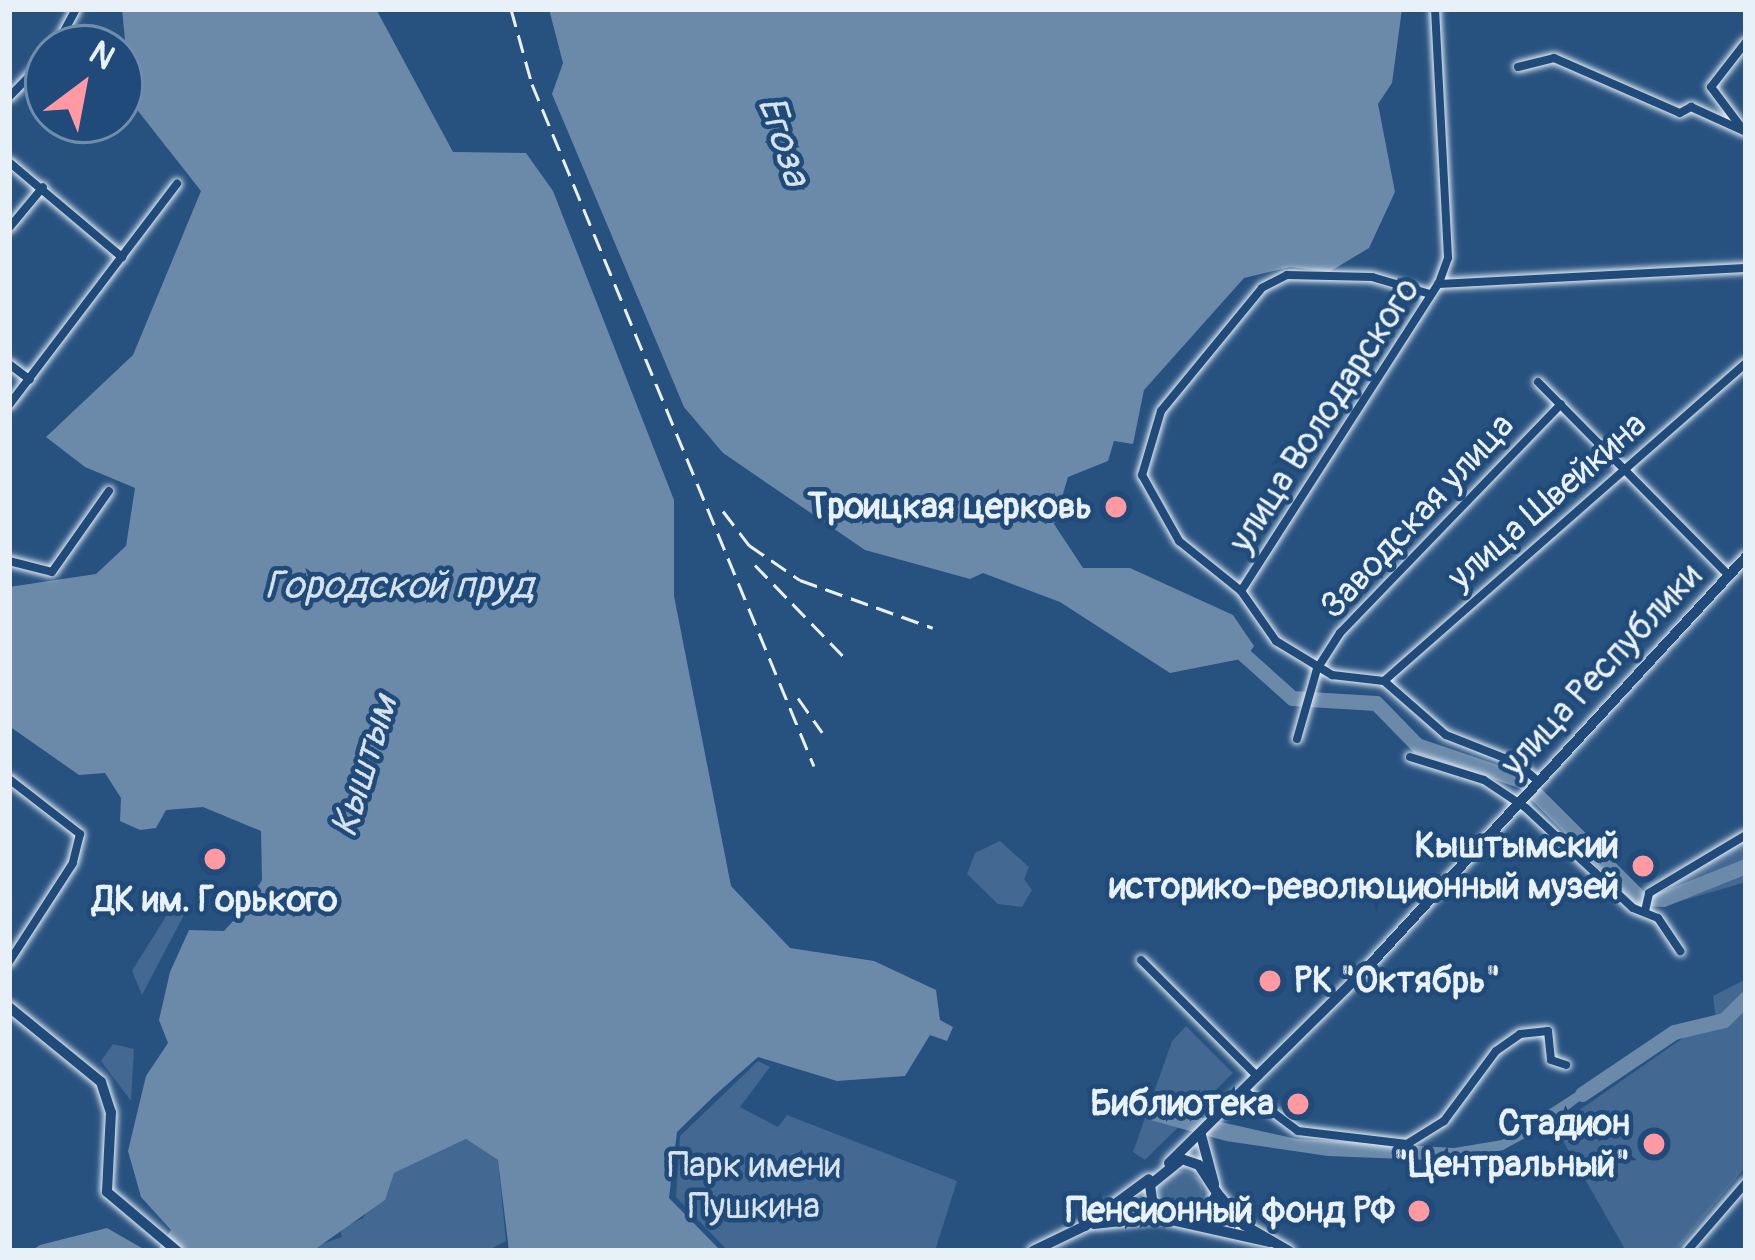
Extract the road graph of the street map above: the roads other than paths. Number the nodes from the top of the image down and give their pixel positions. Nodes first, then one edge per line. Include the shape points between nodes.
1 (1435, 9) edge
2 (1746, 42) edge
3 (1518, 67) dead end
4 (1746, 132) edge
5 (9, 162) edge
6 (177, 184) dead end
7 (44, 188) junction
8 (9, 228) edge
9 (122, 256) junction
10 (1448, 258) junction
11 (1746, 268) edge
12 (1466, 278) junction
13 (1438, 284) junction
14 (1430, 294) junction
15 (1746, 363) edge
16 (9, 364) edge
17 (30, 380) junction
18 (1538, 382) dead end
19 (1561, 404) junction
20 (9, 405) edge
21 (1626, 471) junction
22 (109, 490) dead end
23 (1746, 557) edge
24 (9, 561) edge
25 (1729, 575) junction
26 (1241, 591) junction
27 (1316, 675) junction
28 (1384, 681) junction
29 (1297, 739) dead end
30 (1410, 757) dead end
31 (9, 779) edge
32 (1534, 787) junction
33 (1519, 803) junction
34 (1746, 835) edge
35 (1645, 911) junction
36 (1680, 951) dead end
37 (1141, 960) dead end
38 (9, 962) edge
39 (9, 1007) edge
40 (1566, 1065) dead end
41 (1259, 1078) junction
42 (1246, 1092) junction
43 (1201, 1135) junction
44 (1168, 1163) junction
45 (1157, 1173) junction
46 (1746, 1183) edge
47 (1216, 1190) junction
48 (1163, 1218) junction
49 (1186, 1222) junction
50 (1085, 1226) junction
51 (1270, 1242) junction
52 (177, 1251) edge
53 (1033, 1251) edge
54 (1289, 1251) edge
55 (1688, 1251) edge

1 - 10 street
2 - 4 street via 1711,87
3 - 4 street via 1554,58 1680,113 1690,107
5 - 7 street
6 - 9 street
7 - 8 street
7 - 9 street
9 - 17 street
10 - 12 street
10 - 13 street
11 - 12 street, улица Володарского
12 - 13 street, улица Володарского
13 - 14 street, улица Володарского
14 - 26 street, улица Володарского
14 - 26 street via 1372,277 1287,275 1262,288 1161,411 1142,475 1178,541
15 - 21 street, улица Швейкина
16 - 17 street
17 - 20 street
18 - 19 street
19 - 21 street
19 - 27 street, Заводская улица via 1367,598
21 - 25 street
21 - 28 street, улица Швейкина
22 - 24 street via 52,572
23 - 25 main road, улица Республики
25 - 32 main road, улица Республики
26 - 27 street via 1276,641
27 - 28 street
27 - 29 street, Заводская улица
28 - 32 street via 1446,735 1517,763
30 - 33 street via 1484,780
31 - 38 street via 80,834 73,863
32 - 33 main road, улица Республики
33 - 35 street
33 - 41 main road, улица Республики
34 - 35 street via 1649,892
35 - 36 street
37 - 41 street
39 - 52 main road via 101,1082 111,1112 105,1187
40 - 42 street via 1551,1060 1548,1031 1520,1034 1496,1051 1444,1121 1407,1144 1298,1131
41 - 42 main road, улица Республики
42 - 43 main road, улица Республики
43 - 44 main road, улица Республики
43 - 47 main road
44 - 45 main road
44 - 47 main road via 1190,1160
45 - 48 main road via 1148,1204
45 - 50 main road
46 - 55 street
47 - 49 main road via 1208,1211
47 - 51 main road
48 - 49 main road
48 - 50 main road
49 - 51 main road
50 - 53 main road
51 - 54 main road

